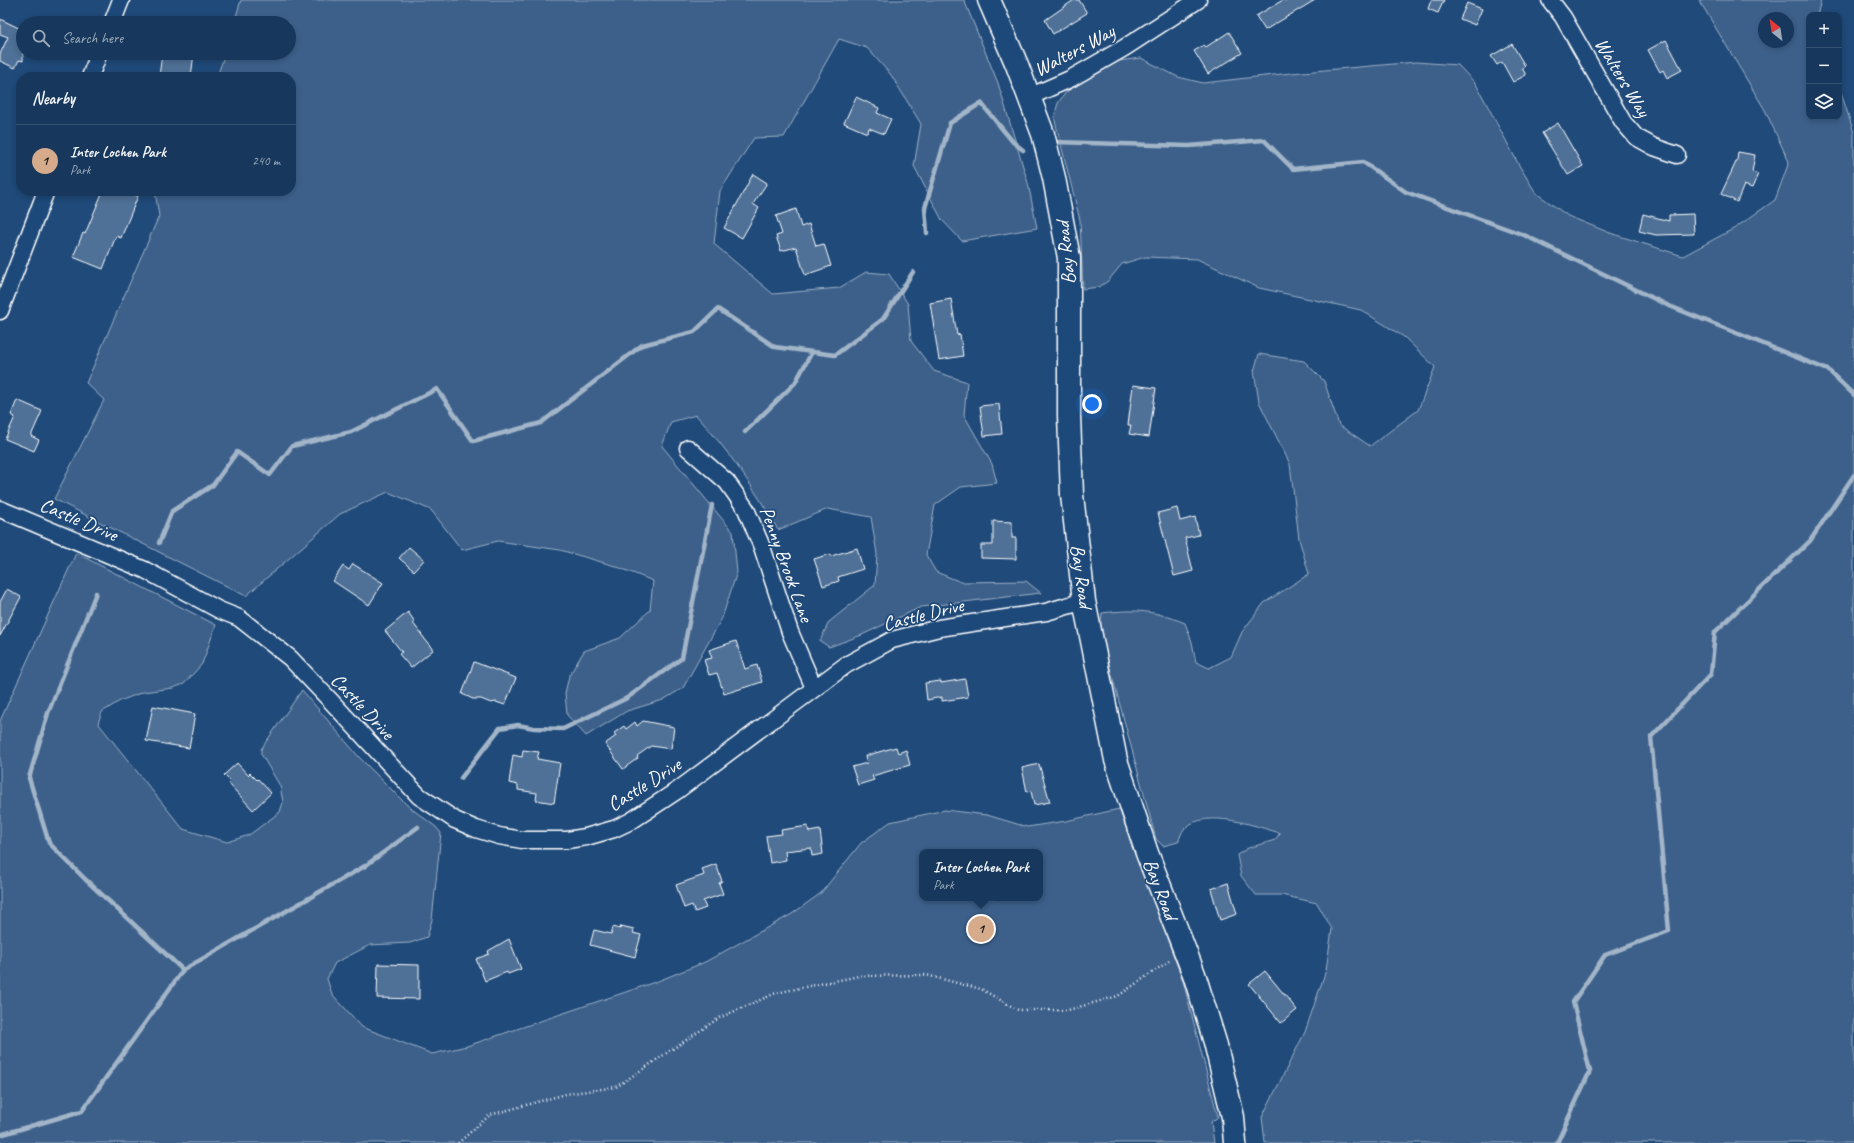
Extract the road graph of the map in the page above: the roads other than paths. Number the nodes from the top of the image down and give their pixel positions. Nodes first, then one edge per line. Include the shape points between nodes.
1 (121, 0) edge
2 (989, 0) edge
3 (1198, 0) edge
4 (1550, 0) edge
5 (115, 16) edge
6 (96, 60) edge
7 (92, 72) edge
8 (1029, 97) junction
9 (1677, 154) dead end
10 (44, 196) edge
11 (0, 311) edge
12 (688, 448) dead end
13 (0, 509) edge
14 (1084, 601) junction
15 (814, 688) junction
16 (1233, 1117) junction
17 (1235, 1143) edge
18 (1248, 1143) edge

1 - 5 street
2 - 8 main road, Bay Road
3 - 8 street, Walters Way via 1083,72
4 - 9 street, Walters Way via 1563,17 1623,122 1636,137 1654,147
6 - 7 street
8 - 14 main road, Bay Road via 1043,134 1054,178 1069,258 1072,495
10 - 11 street
12 - 15 street, Penny Brook Lane via 727,482 746,509 762,547 790,632
13 - 15 street, Castle Drive via 145,570 239,618 290,658 419,796 455,820 499,836 522,840 567,840 586,838 614,829 631,821 678,790
14 - 15 street, Castle Drive via 1046,612 939,628 892,640 857,658
14 - 16 main road, Bay Road via 1116,760 1147,853 1185,950 1215,1042
16 - 17 main road, Bay Road
16 - 18 main road

